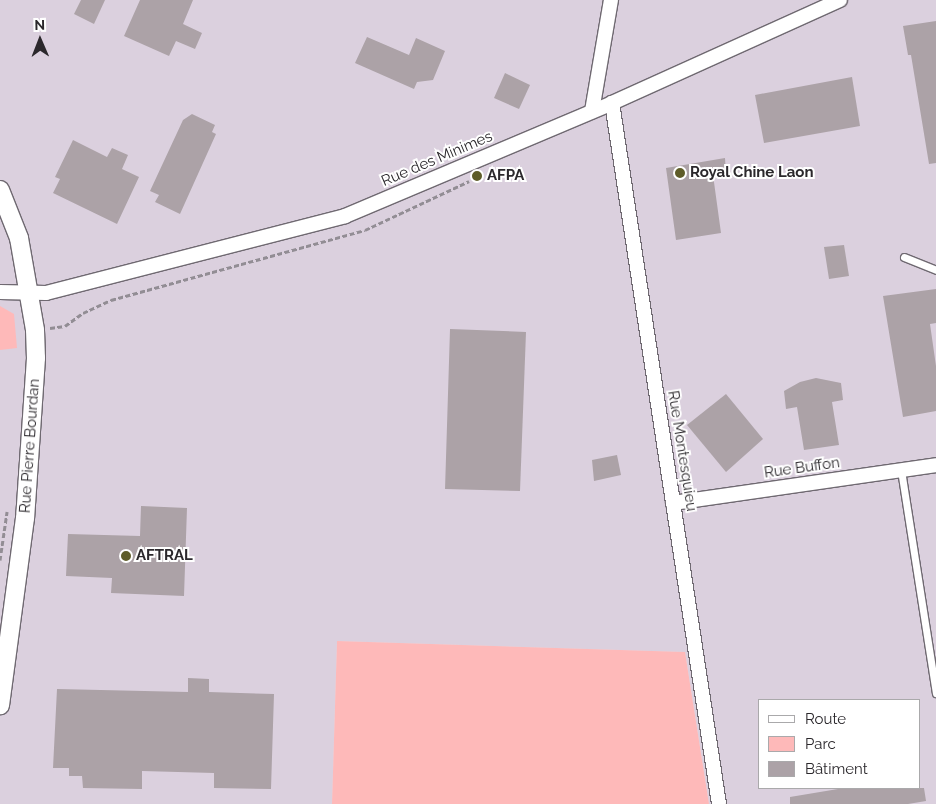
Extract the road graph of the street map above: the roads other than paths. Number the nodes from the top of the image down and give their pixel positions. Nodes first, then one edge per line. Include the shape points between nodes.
1 (611, 0) edge
2 (840, 0) edge
3 (612, 103) junction
4 (592, 111) junction
5 (0, 190) edge
6 (904, 256) dead end
7 (936, 270) edge
8 (0, 292) edge
9 (29, 293) junction
10 (936, 464) edge
11 (901, 470) junction
12 (674, 503) junction
13 (936, 693) edge
14 (0, 705) edge
15 (720, 804) edge

1 - 4 street
2 - 3 street, Rue des Minimes
3 - 4 street, Rue des Minimes
3 - 12 street, Rue Montesquieu
4 - 9 street, Rue des Minimes via 344,216 46,293
5 - 9 street, Rue Pierre Bourdan via 19,238
6 - 7 lane
8 - 9 street, Rue des Minimes
9 - 14 street, Rue Pierre Bourdan via 36,358 25,518
10 - 11 street, Rue Buffon
11 - 12 street, Rue Buffon
11 - 13 lane
12 - 15 street, Rue Montesquieu

